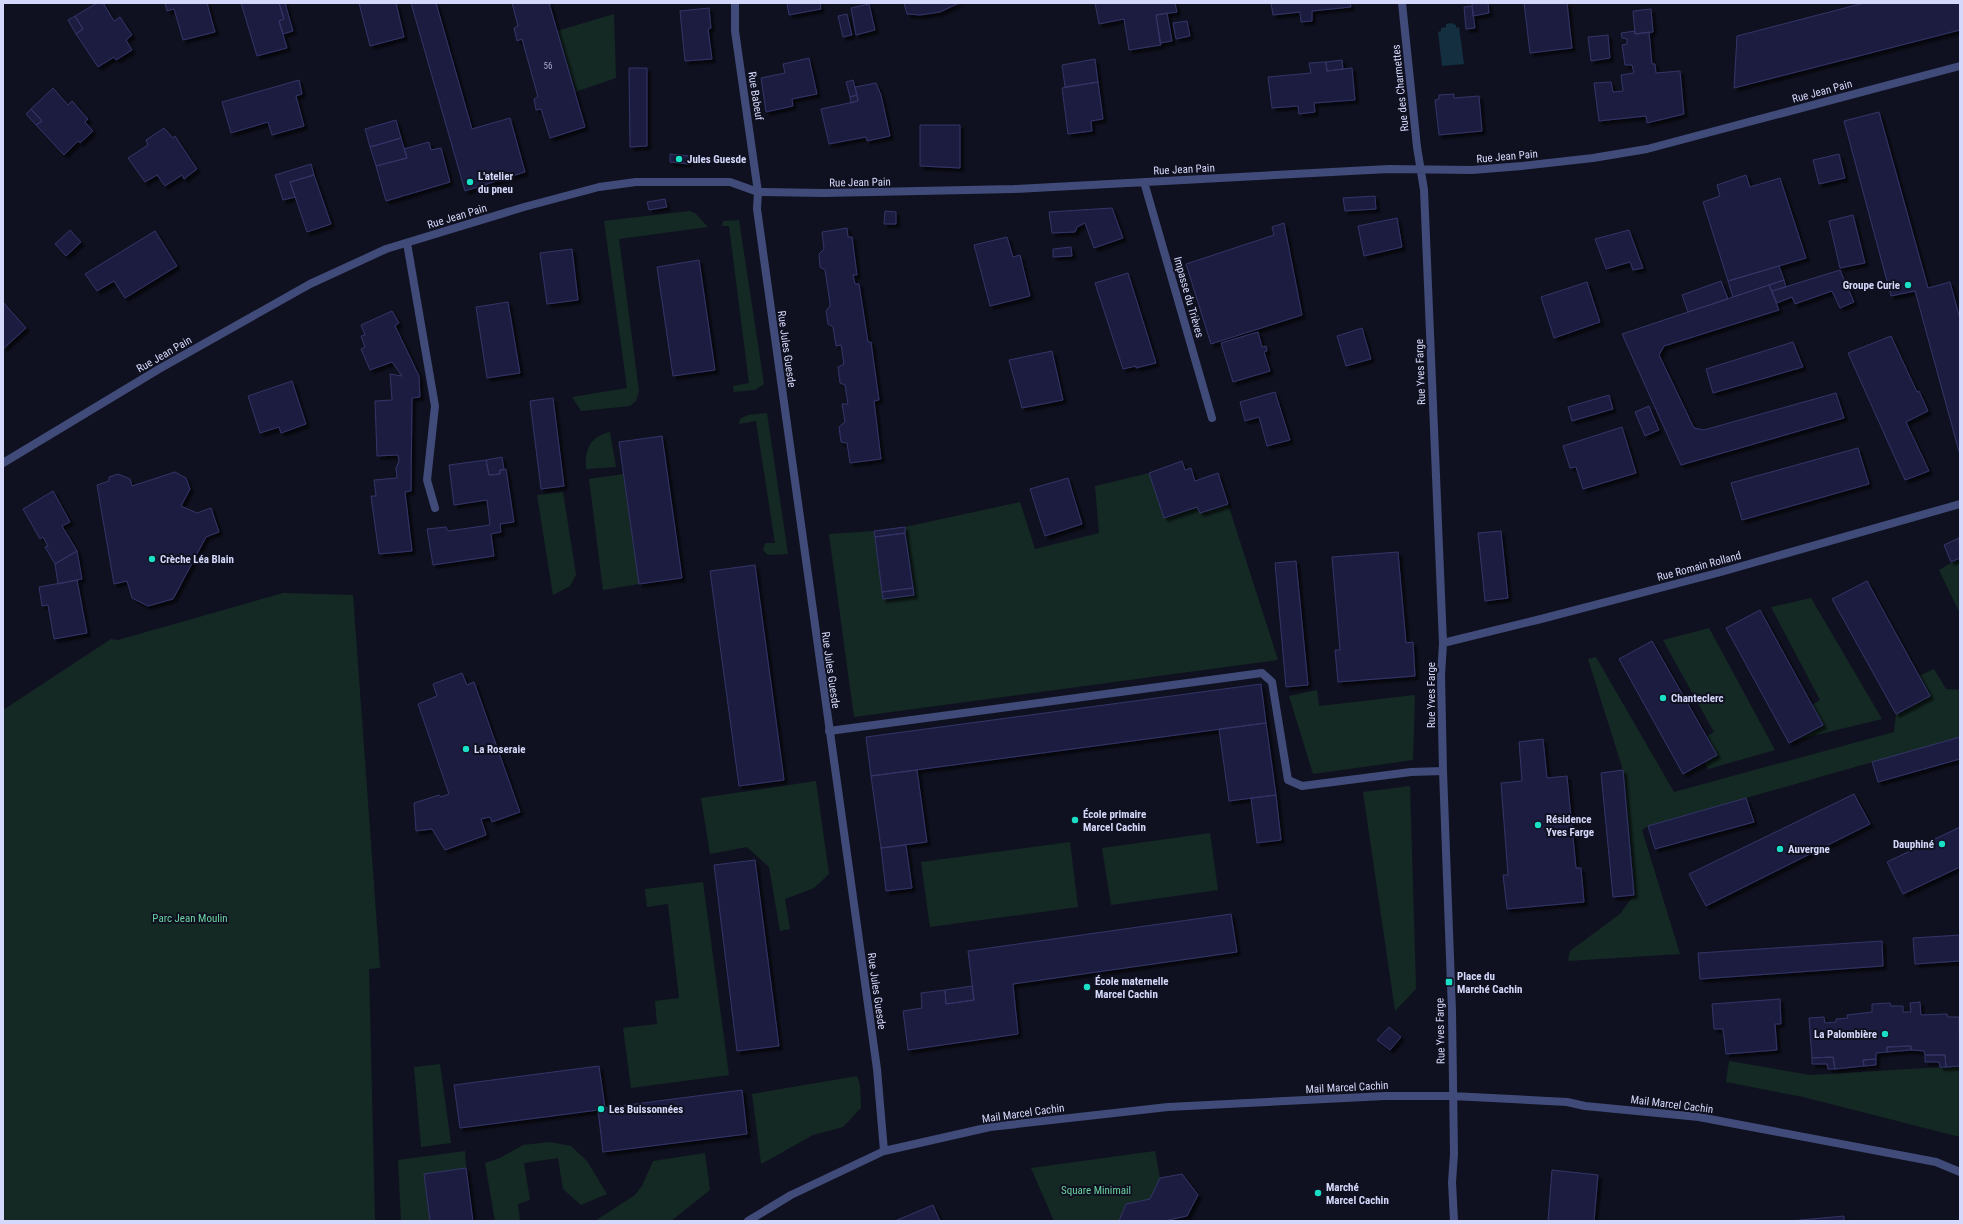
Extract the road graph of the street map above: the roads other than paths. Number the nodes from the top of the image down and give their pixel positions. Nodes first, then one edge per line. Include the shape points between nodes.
1 (735, 3) edge
2 (1402, 3) edge
3 (1960, 66) edge
4 (1420, 170) junction
5 (1144, 182) junction
6 (758, 192) junction
7 (407, 243) junction
8 (1212, 418) dead end
9 (3, 463) edge
10 (1960, 504) edge
11 (435, 508) dead end
12 (1443, 643) junction
13 (829, 731) junction
14 (1443, 771) junction
15 (1452, 1096) junction
16 (884, 1151) junction
17 (1960, 1172) edge
18 (748, 1221) edge
19 (1454, 1221) edge

1 - 6 street, Rue Babeuf via 735,31
2 - 4 street, Rue des Charmettes
3 - 4 street, Rue Jean Pain via 1647,148 1593,158 1522,166 1472,170
4 - 5 street, Rue Jean Pain via 1389,169
4 - 12 street, Rue Yves Farge via 1424,190
5 - 6 street, Rue Jean Pain via 824,194
5 - 8 street, Impasse du Trièves
6 - 7 street, Rue Jean Pain via 730,182 636,182 600,187
6 - 13 street, Rue Jules Guesde via 757,209
7 - 9 street, Rue Jean Pain via 310,284 159,369
7 - 11 street via 435,406 427,480
10 - 12 street, Rue Romain Rolland via 1713,574
12 - 14 street, Rue Yves Farge
13 - 14 street via 1262,673 1272,682 1288,780 1302,786 1410,772
13 - 16 street, Rue Jules Guesde via 877,1069
14 - 15 street, Rue Yves Farge via 1452,1011
15 - 16 street, Mail Marcel Cachin via 1385,1096 1168,1107 990,1127
15 - 17 street, Mail Marcel Cachin via 1567,1102 1699,1117 1936,1162
15 - 19 street, Rue Yves Farge
16 - 18 street, Mail Marcel Cachin via 791,1195

